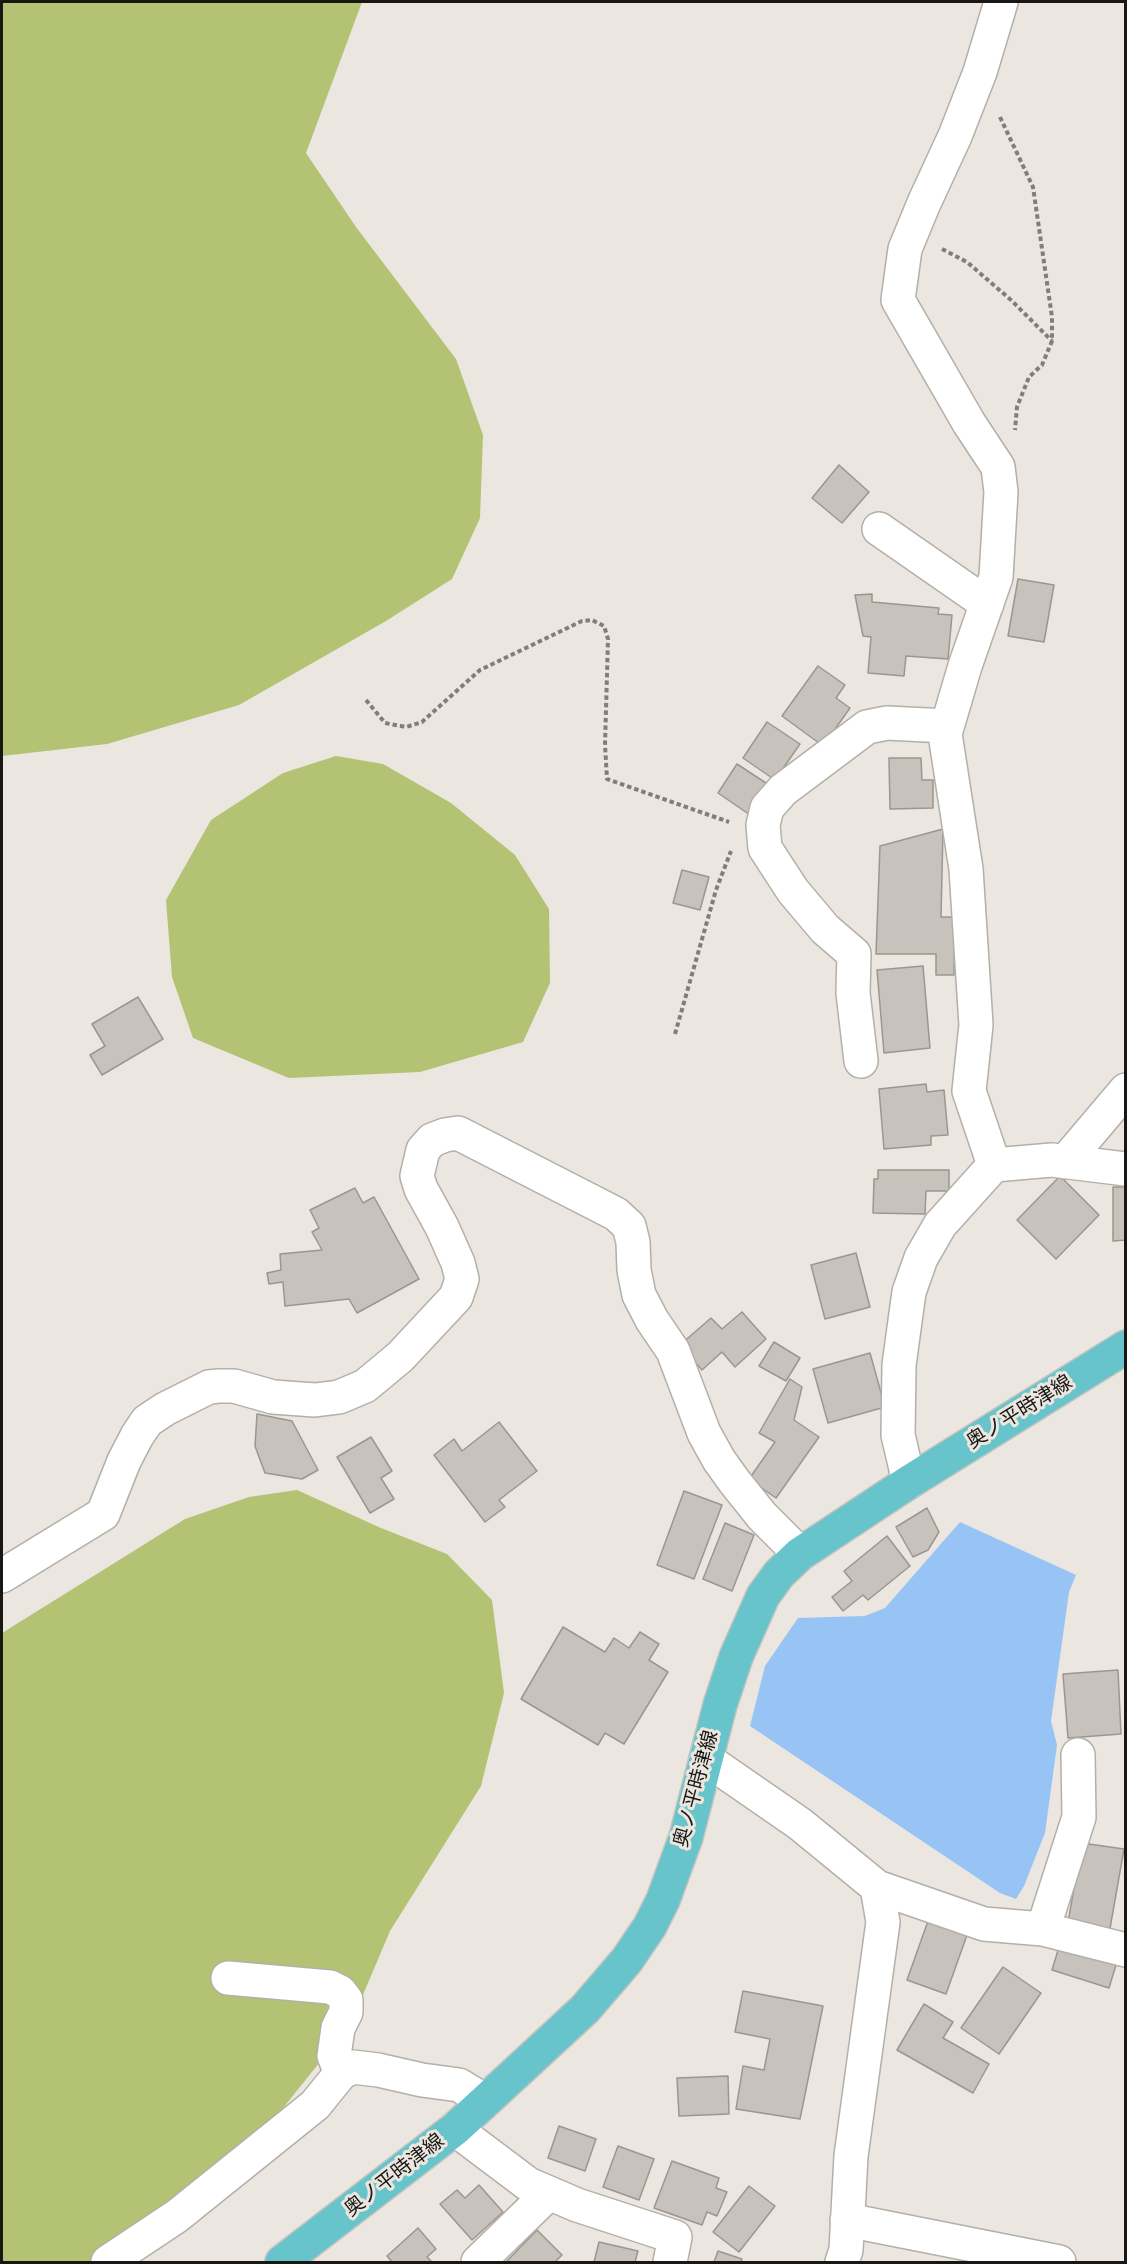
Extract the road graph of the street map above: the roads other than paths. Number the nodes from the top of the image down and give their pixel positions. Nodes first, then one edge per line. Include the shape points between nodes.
1 (1001, 2) edge
2 (879, 529) dead end
3 (987, 604) junction
4 (947, 726) junction
5 (861, 1061) dead end
6 (1125, 1089) edge
7 (1065, 1162) junction
8 (994, 1165) junction
9 (1125, 1169) edge
10 (1125, 1347) edge
11 (909, 1482) junction
12 (800, 1554) junction
13 (2, 1576) edge
14 (1078, 1755) dead end
15 (706, 1759) junction
16 (877, 1887) junction
17 (1043, 1929) junction
18 (1125, 1950) edge
19 (228, 1978) dead end
20 (341, 2073) junction
21 (485, 2101) junction
22 (455, 2129) junction
23 (549, 2193) junction
24 (840, 2249) edge
25 (959, 2252) edge
26 (108, 2262) edge
27 (282, 2262) edge
28 (478, 2262) edge
29 (670, 2262) edge
30 (1059, 2262) edge

1 - 3 street via 956,136 905,249 898,300 998,467 1001,492 996,577
2 - 3 street
3 - 4 street
4 - 5 street via 887,723 867,727 783,790 767,808 763,825 752,830 793,891 825,929 854,954 853,993
4 - 8 street via 945,734 966,869 976,1024 969,1091
6 - 7 street
7 - 8 street
7 - 9 street
8 - 11 street via 940,1225 921,1257 909,1292 899,1365 898,1435
10 - 11 main road, 奥ノ平時津線
11 - 12 main road, 奥ノ平時津線
12 - 13 street via 734,1481 704,1433 673,1351 639,1295 629,1226 616,1214 458,1133 432,1140 423,1150 417,1176 462,1279 456,1297 400,1357 366,1386 339,1397 273,1397 219,1386 165,1409 147,1422 137,1436 103,1514
12 - 15 main road, 奥ノ平時津線 via 779,1574 755,1614 736,1657
14 - 17 street via 1079,1817
15 - 16 street via 800,1824
15 - 21 main road, 奥ノ平時津線 via 686,1837 650,1926 585,2009
16 - 17 street via 984,1924
16 - 24 street via 883,1922
17 - 18 street
19 - 20 street via 330,1987 340,1992 346,2000 346,2012 338,2028 334,2056
20 - 21 street via 353,2067 459,2085
20 - 26 street via 315,2104 195,2202
21 - 22 main road, 奥ノ平時津線
22 - 23 street via 528,2184
22 - 27 main road, 奥ノ平時津線
23 - 28 street
23 - 29 street via 675,2237
24 - 25 street
25 - 30 street

